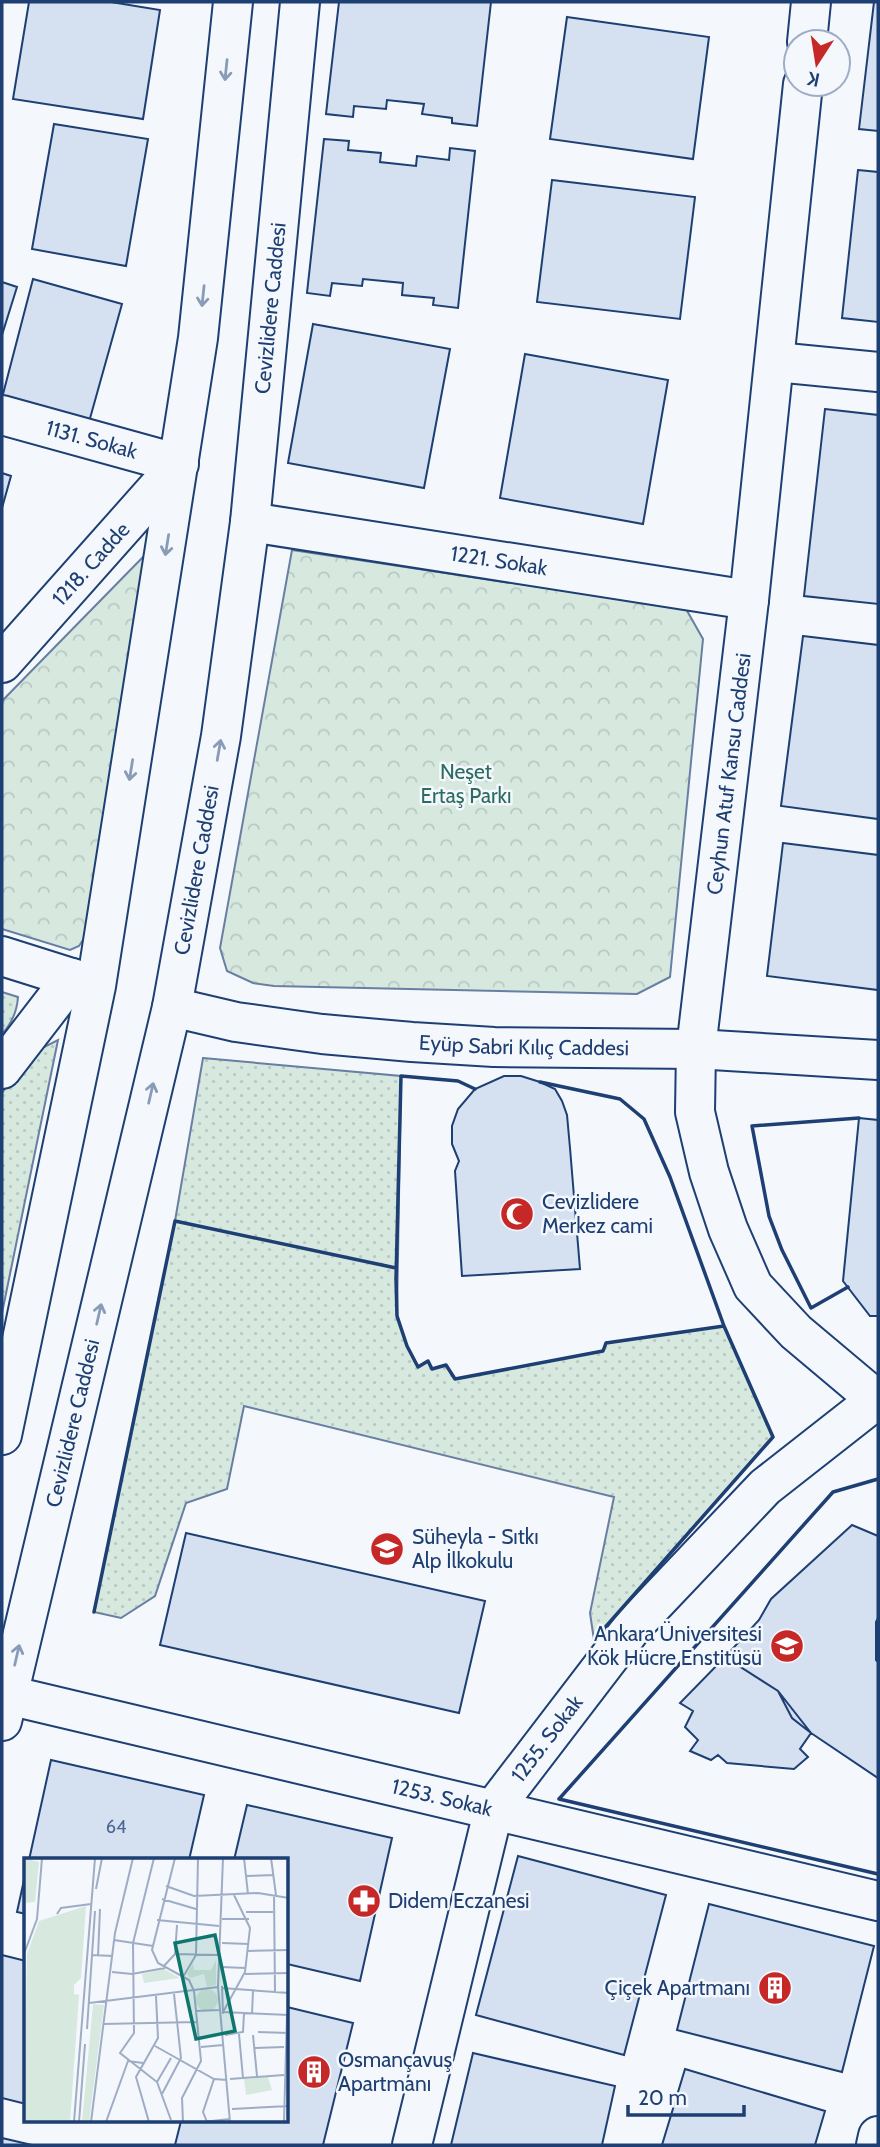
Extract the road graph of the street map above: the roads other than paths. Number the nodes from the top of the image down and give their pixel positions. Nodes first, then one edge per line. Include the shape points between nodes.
1 (233, 2) edge
2 (300, 2) edge
3 (811, 2) edge
4 (808, 28) edge
5 (802, 98) edge
6 (776, 362) junction
7 (878, 372) edge
8 (2, 415) edge
9 (180, 464) junction
10 (250, 522) junction
11 (749, 600) junction
12 (2, 663) edge
13 (2, 956) edge
14 (84, 982) junction
15 (172, 1007) junction
16 (696, 1049) junction
17 (878, 1060) edge
18 (2, 1069) edge
19 (877, 1401) edge
20 (2, 1429) edge
21 (5, 1708) edge
22 (494, 1808) junction
23 (878, 1901) edge
24 (878, 2136) edge
25 (412, 2145) edge
26 (876, 2145) edge

1 -> 9 street via 198,338
2 - 10 street, Cevizlidere Caddesi
3 - 4 street
5 - 6 street, Ceyhun Atuf Kansu Caddesi
6 - 7 street
6 - 11 street, Ceyhun Atuf Kansu Caddesi
8 - 9 street, 1131. Sokak
9 - 12 street, 1218. Cadde
9 -> 14 street
10 - 11 street, 1221. Sokak
15 -> 10 street, Cevizlidere Caddesi via 221,736
11 - 16 street, Ceyhun Atuf Kansu Caddesi
13 - 14 street
14 - 18 street
14 - 20 street
15 - 16 street, Eyüp Sabri Kılıç Caddesi via 236,1022 412,1042
21 -> 15 street, Cevizlidere Caddesi
16 - 17 street, Eyüp Sabri Kılıç Caddesi
16 - 19 street, Ceyhun Atuf Kansu Caddesi via 695,1112 709,1172 753,1286 796,1332
19 - 22 street, 1255. Sokak via 765,1487 634,1625
21 - 22 street, 1253. Sokak
22 - 23 street, 1253. Sokak
22 - 25 street, 1255. Sokak
24 - 26 street

